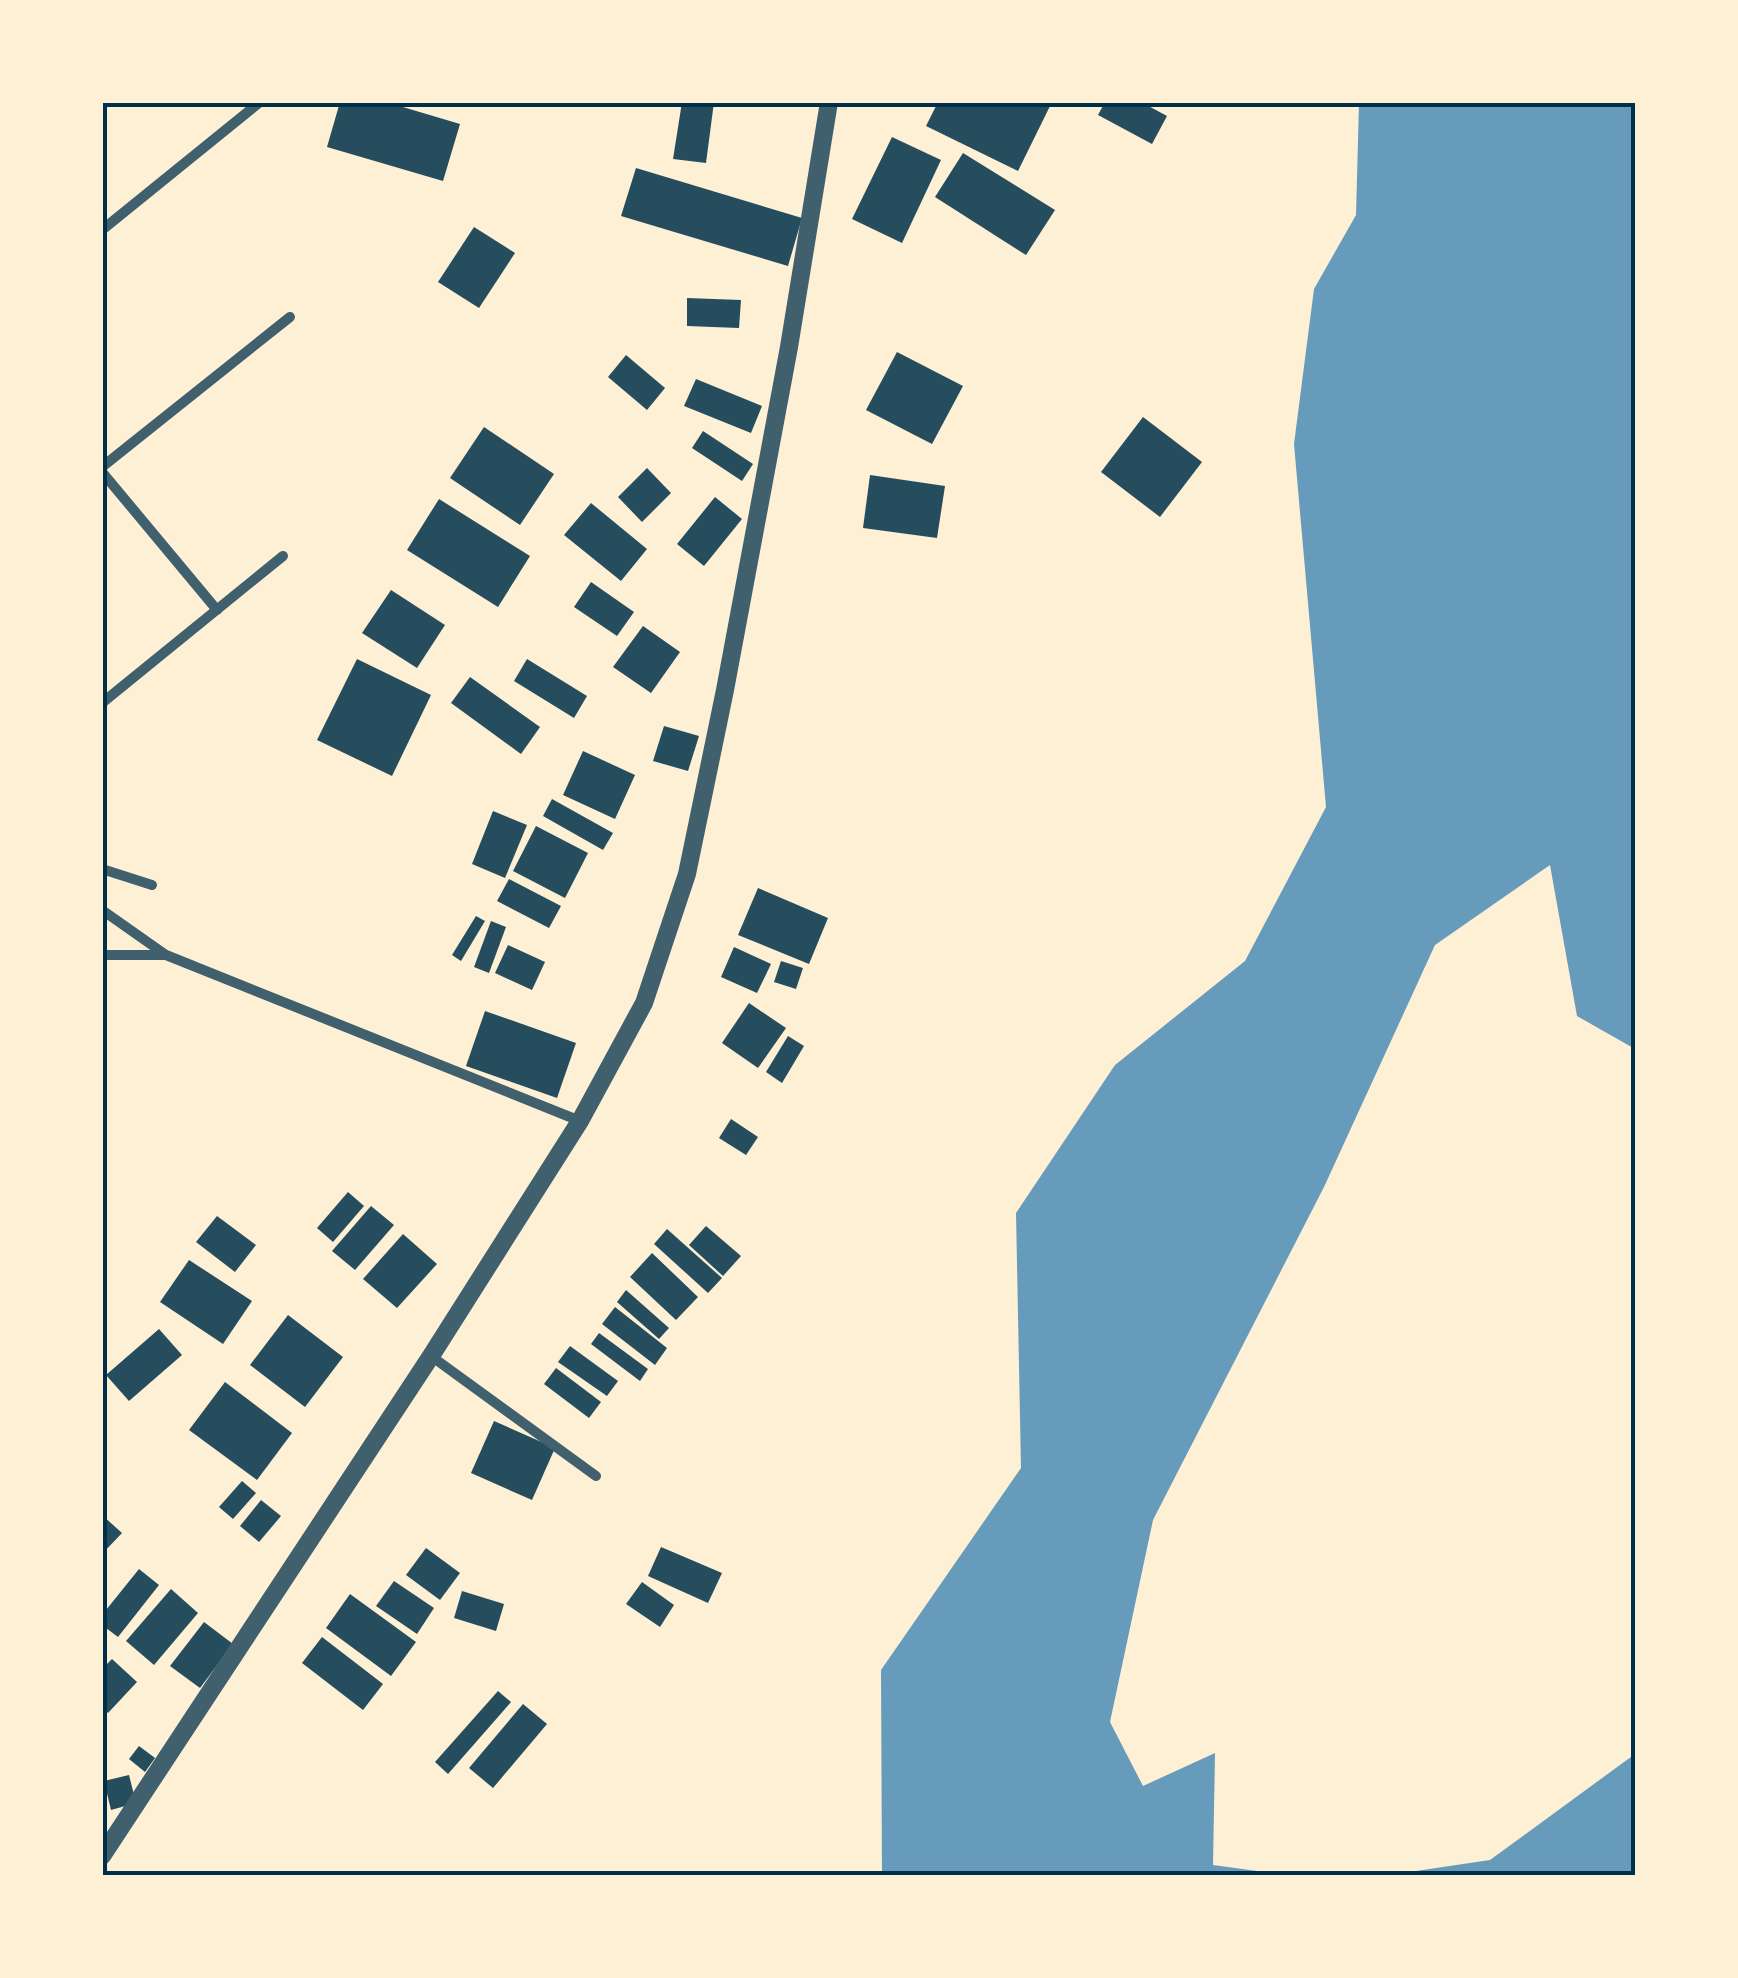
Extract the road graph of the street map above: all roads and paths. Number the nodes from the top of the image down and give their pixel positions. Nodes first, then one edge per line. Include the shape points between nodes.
1 (260, 102) edge
2 (829, 102) edge
3 (102, 230) edge
4 (290, 317) dead end
5 (102, 470) edge
6 (283, 556) dead end
7 (217, 610) junction
8 (102, 703) edge
9 (102, 869) edge
10 (152, 885) dead end
11 (102, 910) edge
12 (166, 955) junction
13 (102, 956) edge
14 (580, 1121) junction
15 (431, 1356) junction
16 (596, 1476) dead end
17 (102, 1856) edge

1 - 3 street
2 - 14 street via 687,874 644,1003
4 - 5 street
5 - 7 street
6 - 7 street
7 - 8 street
9 - 10 street
11 - 12 street
12 - 13 street
12 - 14 street
14 - 15 street
15 - 16 street
15 - 17 street

